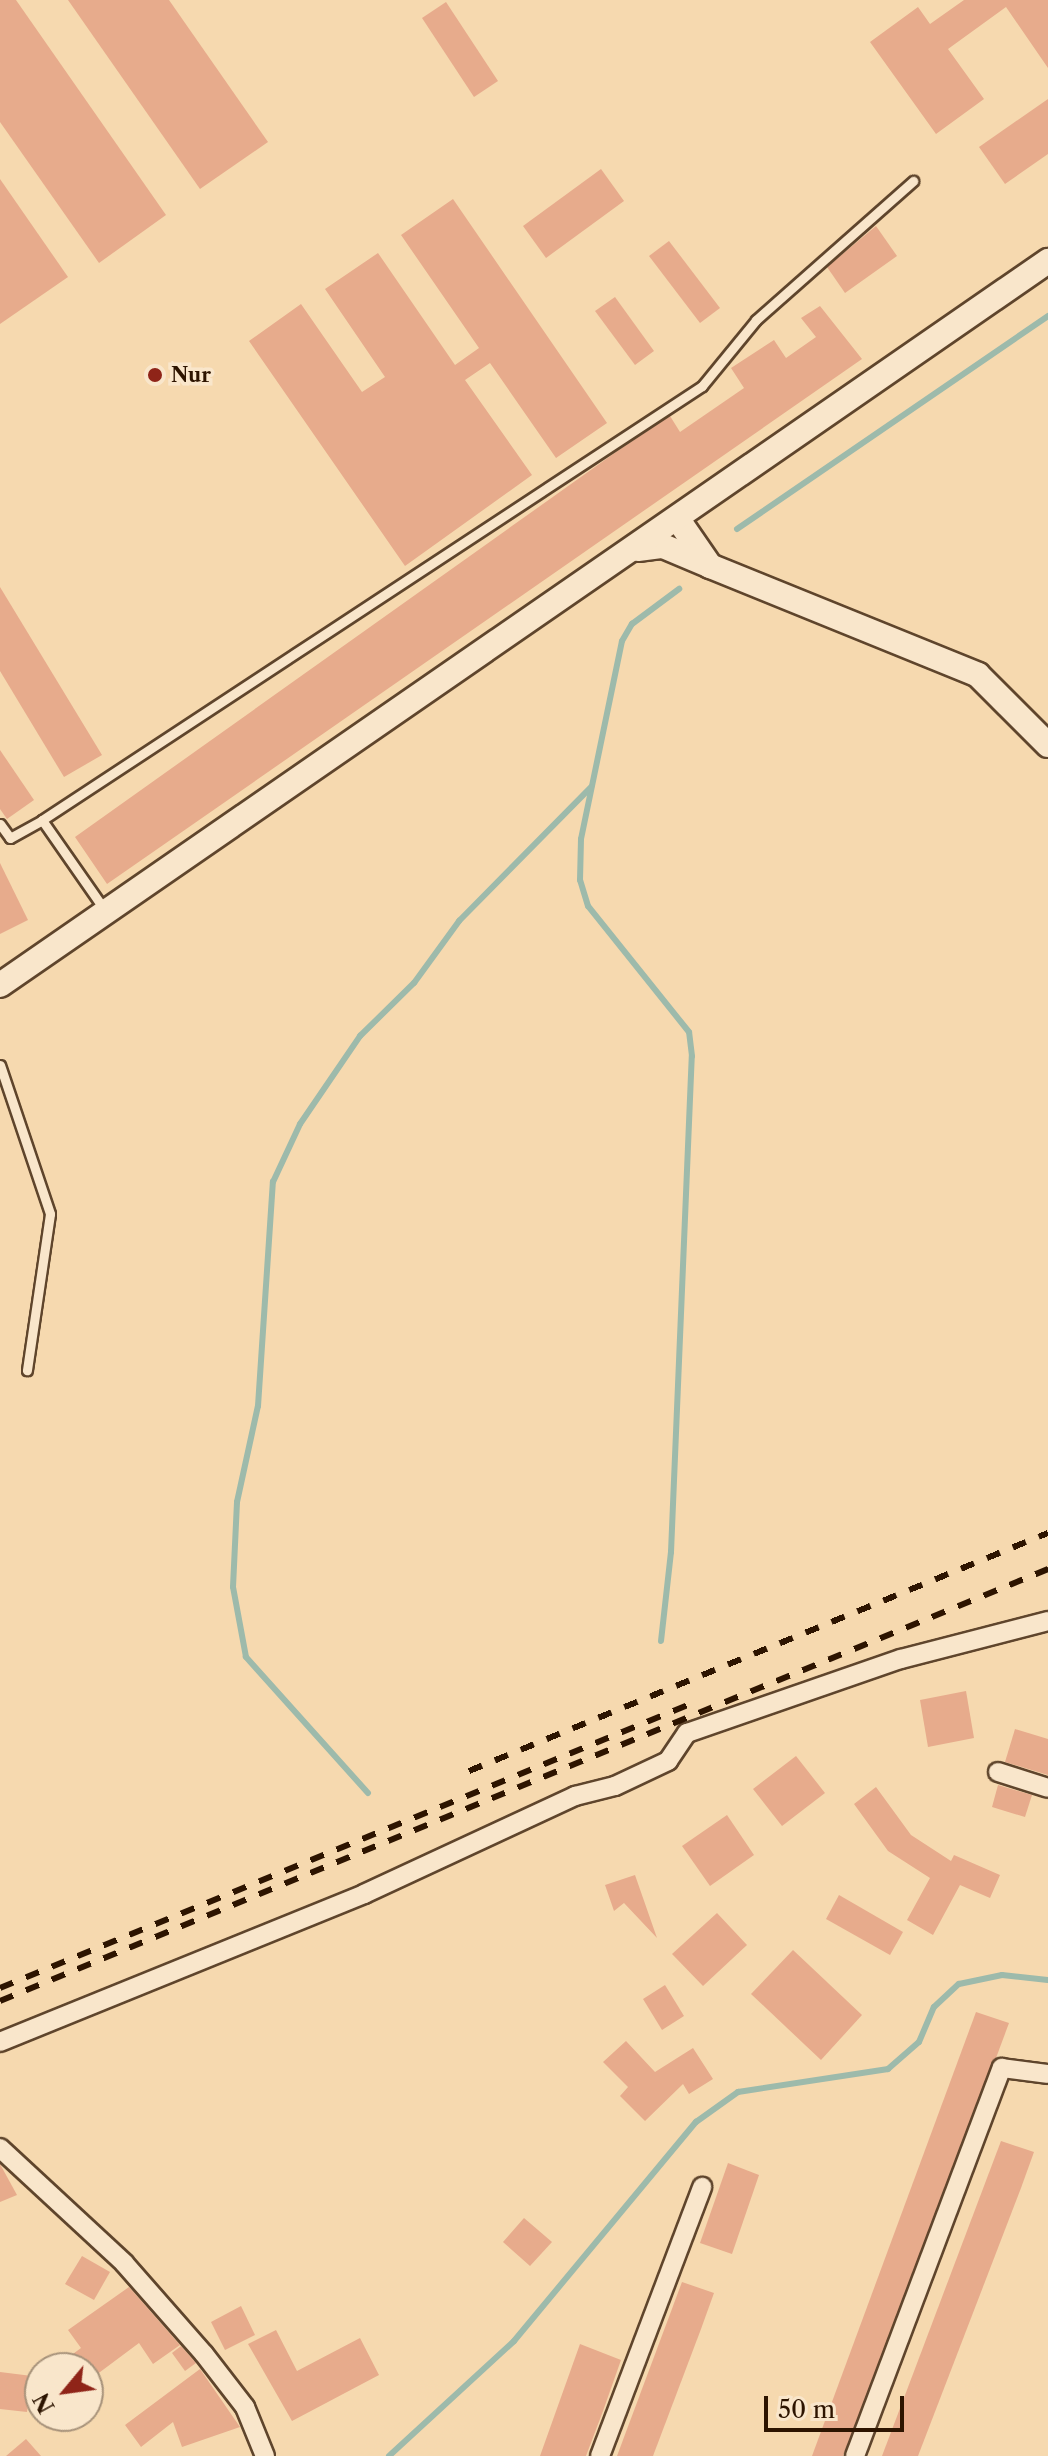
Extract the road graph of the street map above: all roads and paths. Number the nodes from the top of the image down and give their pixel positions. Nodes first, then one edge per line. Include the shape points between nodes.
1 (913, 181) dead end
2 (1048, 261) edge
3 (679, 521) junction
4 (638, 549) junction
5 (710, 566) junction
6 (1048, 745) edge
7 (42, 820) junction
8 (0, 824) edge
9 (108, 915) junction
10 (0, 985) edge
11 (0, 1065) edge
12 (27, 1370) dead end
13 (1048, 1621) edge
14 (998, 1772) dead end
15 (1048, 1788) edge
16 (0, 2042) edge
17 (1048, 2074) edge
18 (0, 2148) edge
19 (702, 2187) dead end
20 (265, 2456) edge
21 (600, 2456) edge
22 (855, 2456) edge

1 - 7 lane via 756,320 702,386
2 - 3 main road
3 - 4 main road
3 - 5 main road
4 - 5 main road via 671,548
4 - 9 main road
5 - 6 main road via 960,665 1015,706
7 - 8 lane via 10,838
7 - 9 lane
9 - 10 main road
11 - 12 lane via 50,1214
13 - 16 street via 901,1659 687,1733 668,1761 615,1786 575,1796 364,1894
14 - 15 street
17 - 22 street via 1002,2068
18 - 20 street via 124,2263 204,2354 245,2407
19 - 21 street

